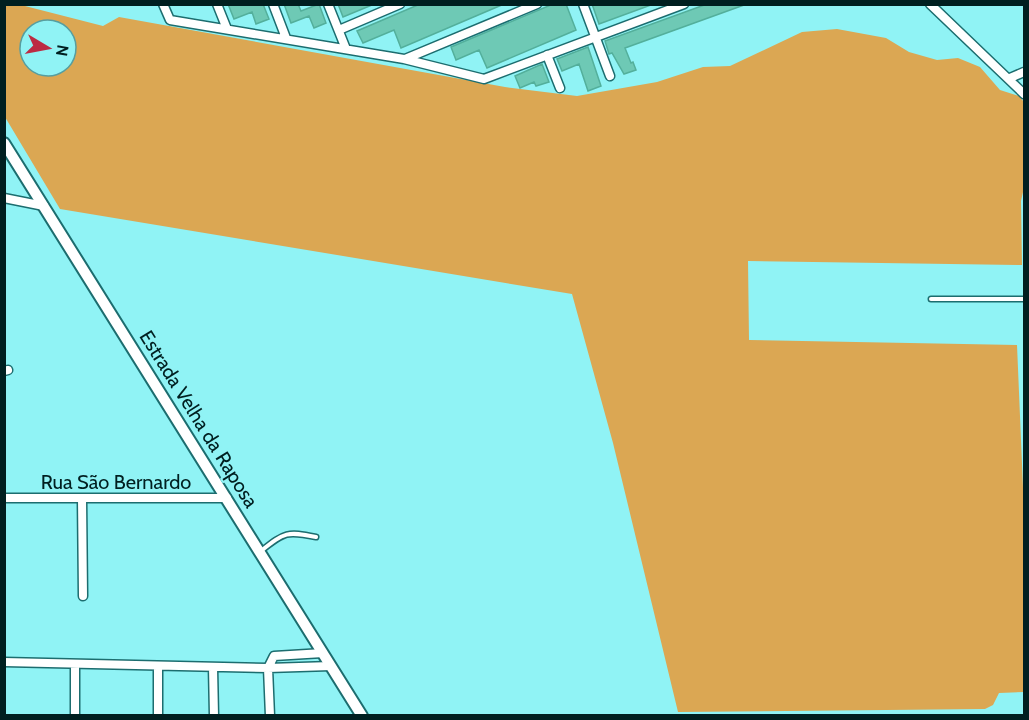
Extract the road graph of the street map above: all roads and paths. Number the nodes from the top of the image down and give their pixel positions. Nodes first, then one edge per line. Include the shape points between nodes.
1 (163, 4) edge
2 (217, 4) edge
3 (273, 4) edge
4 (328, 4) edge
5 (400, 4) edge
6 (537, 4) edge
7 (583, 4) edge
8 (684, 4) edge
9 (930, 4) edge
10 (227, 29) junction
11 (339, 30) junction
12 (595, 36) junction
13 (286, 38) junction
14 (346, 49) junction
15 (547, 55) junction
16 (404, 59) junction
17 (1024, 72) edge
18 (610, 76) dead end
19 (1010, 78) junction
20 (560, 88) dead end
21 (1024, 94) edge
22 (4, 142) edge
23 (4, 198) edge
24 (44, 206) junction
25 (931, 299) dead end
26 (1024, 299) edge
27 (4, 498) edge
28 (82, 498) junction
29 (227, 498) junction
30 (316, 537) dead end
31 (261, 551) junction
32 (83, 596) dead end
33 (323, 653) junction
34 (4, 662) edge
35 (75, 665) junction
36 (331, 666) junction
37 (158, 667) junction
38 (213, 667) junction
39 (268, 668) junction
40 (75, 716) edge
41 (158, 716) edge
42 (214, 716) edge
43 (270, 716) edge
44 (362, 716) edge

1 - 10 street via 170,21
2 - 10 street
3 - 13 street
4 - 11 street
5 - 11 street
6 - 16 street
7 - 12 street
8 - 12 street
9 - 19 street
10 - 13 street
11 - 14 street
12 - 15 street
12 - 18 street
13 - 14 street
14 - 16 street
15 - 16 street via 484,79
15 - 20 street
17 - 19 street
19 - 21 street
22 - 24 street, Estrada Velha da Raposa
23 - 24 street
24 - 29 street, Estrada Velha da Raposa
25 - 26 lane
27 - 28 street, Rua São Bernardo
28 - 29 street, Rua São Bernardo
28 - 32 street
29 - 31 street, Estrada Velha da Raposa
30 - 31 lane via 293,532 279,536
31 - 33 street, Estrada Velha da Raposa
33 - 36 street, Estrada Velha da Raposa
33 - 39 street via 277,655
34 - 35 street
35 - 37 street
35 - 40 street
36 - 39 street
36 - 44 street, Estrada Velha da Raposa
37 - 38 street
37 - 41 street
38 - 39 street
38 - 42 street
39 - 43 street

